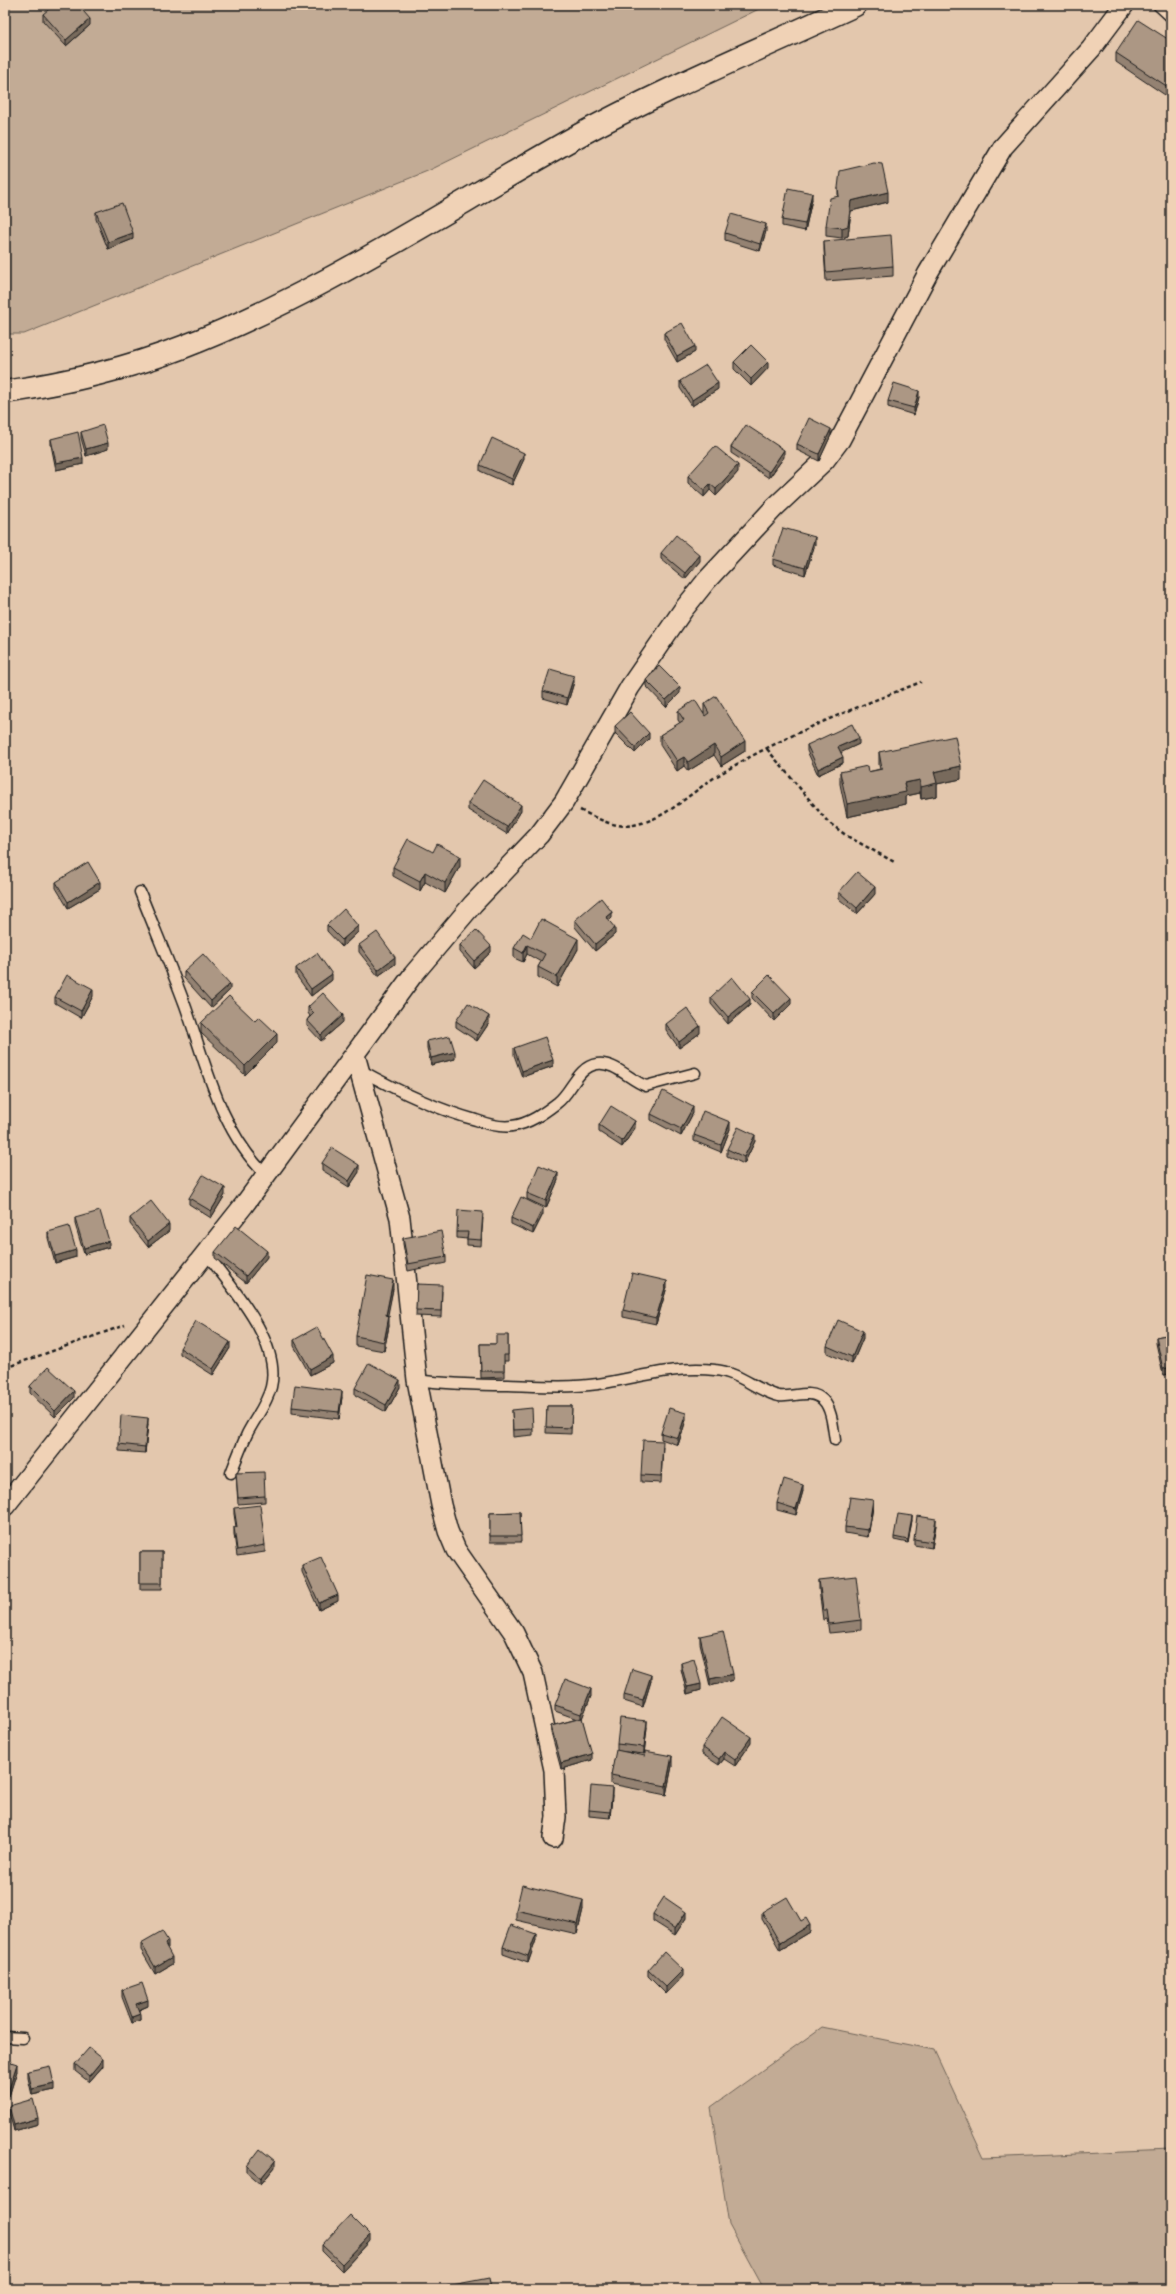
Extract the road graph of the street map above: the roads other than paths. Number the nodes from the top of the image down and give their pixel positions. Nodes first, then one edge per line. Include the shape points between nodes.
1 (855, 5) edge
2 (1124, 5) edge
3 (1158, 5) edge
4 (1171, 17) edge
5 (5, 392) edge
6 (140, 892) dead end
7 (357, 1063) junction
8 (695, 1073) dead end
9 (266, 1175) junction
10 (206, 1253) junction
11 (417, 1380) junction
12 (836, 1440) dead end
13 (230, 1473) dead end
14 (5, 1506) edge
15 (552, 1838) dead end
16 (5, 2037) edge
17 (23, 2038) dead end

1 - 5 street via 622,112 363,260 248,319 183,347 102,373 53,385
2 - 7 street via 1091,49 1003,147 928,273 840,440 825,460 774,508 712,574 683,610 630,687 564,802 539,836 444,936 368,1035
3 - 4 lane
6 - 9 lane via 181,994 226,1118 240,1145
7 - 8 lane via 406,1095 493,1125 511,1127 526,1123 544,1113 560,1101 578,1076 597,1064 608,1064 646,1086
7 - 9 street
7 - 11 street via 400,1218
9 - 10 street
10 - 13 lane via 263,1336 272,1373 271,1388
10 - 14 street
11 - 12 lane via 449,1385 559,1388 670,1370 716,1370 742,1377 778,1396 817,1396 827,1406
11 - 15 street via 448,1531 456,1550 514,1633 533,1674 554,1770 556,1817
16 - 17 lane

